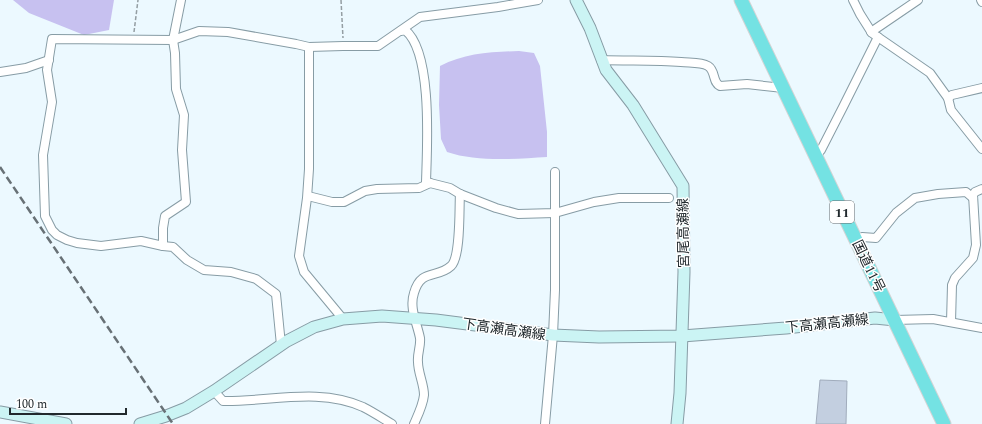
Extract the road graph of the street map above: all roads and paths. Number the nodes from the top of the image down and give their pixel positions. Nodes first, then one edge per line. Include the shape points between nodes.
1 (138, 0) edge
2 (181, 0) edge
3 (341, 0) edge
4 (538, 0) edge
5 (576, 0) edge
6 (740, 0) edge
7 (853, 0) edge
8 (918, 0) edge
9 (401, 31) junction
10 (871, 32) junction
11 (878, 37) junction
12 (133, 39) junction
13 (173, 40) junction
14 (343, 46) junction
15 (309, 47) junction
16 (49, 60) junction
17 (601, 60) junction
18 (0, 72) edge
19 (783, 88) junction
20 (982, 88) edge
21 (948, 98) junction
22 (982, 149) edge
23 (816, 156) junction
24 (555, 172) dead end
25 (430, 183) junction
26 (982, 189) edge
27 (460, 194) junction
28 (308, 196) junction
29 (669, 198) dead end
30 (973, 198) junction
31 (555, 213) junction
32 (856, 240) junction
33 (163, 246) junction
34 (415, 318) junction
35 (342, 319) junction
36 (895, 320) junction
37 (951, 322) junction
38 (982, 328) edge
39 (553, 335) junction
40 (682, 336) junction
41 (281, 344) junction
42 (214, 391) junction
43 (0, 412) edge
44 (66, 424) edge
45 (140, 424) edge
46 (392, 424) edge
47 (414, 424) edge
48 (545, 424) edge
49 (677, 424) edge
50 (944, 424) edge

1 - 12 path
2 - 13 street
3 - 14 path
4 - 9 street via 420,17
5 - 17 main road, 宮尾高瀬線 via 590,28
6 - 19 highway, 国道11号 / 11
7 - 10 street
8 - 10 street
9 - 14 street via 378,46
9 - 25 street via 405,30 410,34 422,63 428,140 426,182
10 - 11 street
11 - 21 street via 930,73
11 - 23 street
12 - 13 street
12 - 16 street via 52,39
13 - 15 street via 199,31 228,32
13 - 33 street via 176,89 184,115 182,150 186,202 165,216
14 - 15 street
15 - 28 street
16 - 18 street via 26,68
16 - 33 street via 47,70 52,102 43,155 45,216 52,230 57,235 77,243 101,246 141,241
17 - 19 street via 698,63 712,70 715,81 720,86 747,84
17 - 40 main road, 宮尾高瀬線 via 633,105 682,186
19 - 23 highway, 国道11号 / 11
20 - 21 street
21 - 22 street via 951,110
23 - 32 highway, 国道11号 / 11
24 - 31 street
25 - 27 street via 450,188
25 - 28 street via 419,188 365,191 344,202
26 - 30 street via 975,192
27 - 31 street via 518,214
27 - 34 street via 456,257 452,265 419,281 412,307
28 - 35 street via 299,256 304,272
29 - 31 street via 620,198
30 - 32 street via 966,192 915,198 896,213 876,238 862,237
30 - 37 street via 976,245 973,258 952,285
31 - 39 street
32 - 36 highway, 国道11号 / 11
33 - 41 street via 174,246 187,260 204,270 232,272 256,279 276,294
34 - 35 main road, 下高瀬高瀬線 via 382,316
34 - 39 main road, 下高瀬高瀬線
34 - 47 street via 420,340 418,361 424,396
35 - 41 main road, 下高瀬高瀬線 via 314,327
36 - 37 street via 933,319
36 - 40 main road, 下高瀬高瀬線 via 875,318
36 - 50 highway, 国道11号 / 11
37 - 38 street
39 - 40 main road, 下高瀬高瀬線
39 - 48 street
40 - 49 main road, 宮尾高瀬線
41 - 42 main road, 下高瀬高瀬線
42 - 45 main road, 下高瀬高瀬線 via 186,408
42 - 46 street via 223,401 290,396 337,399 362,407
43 - 44 main road

